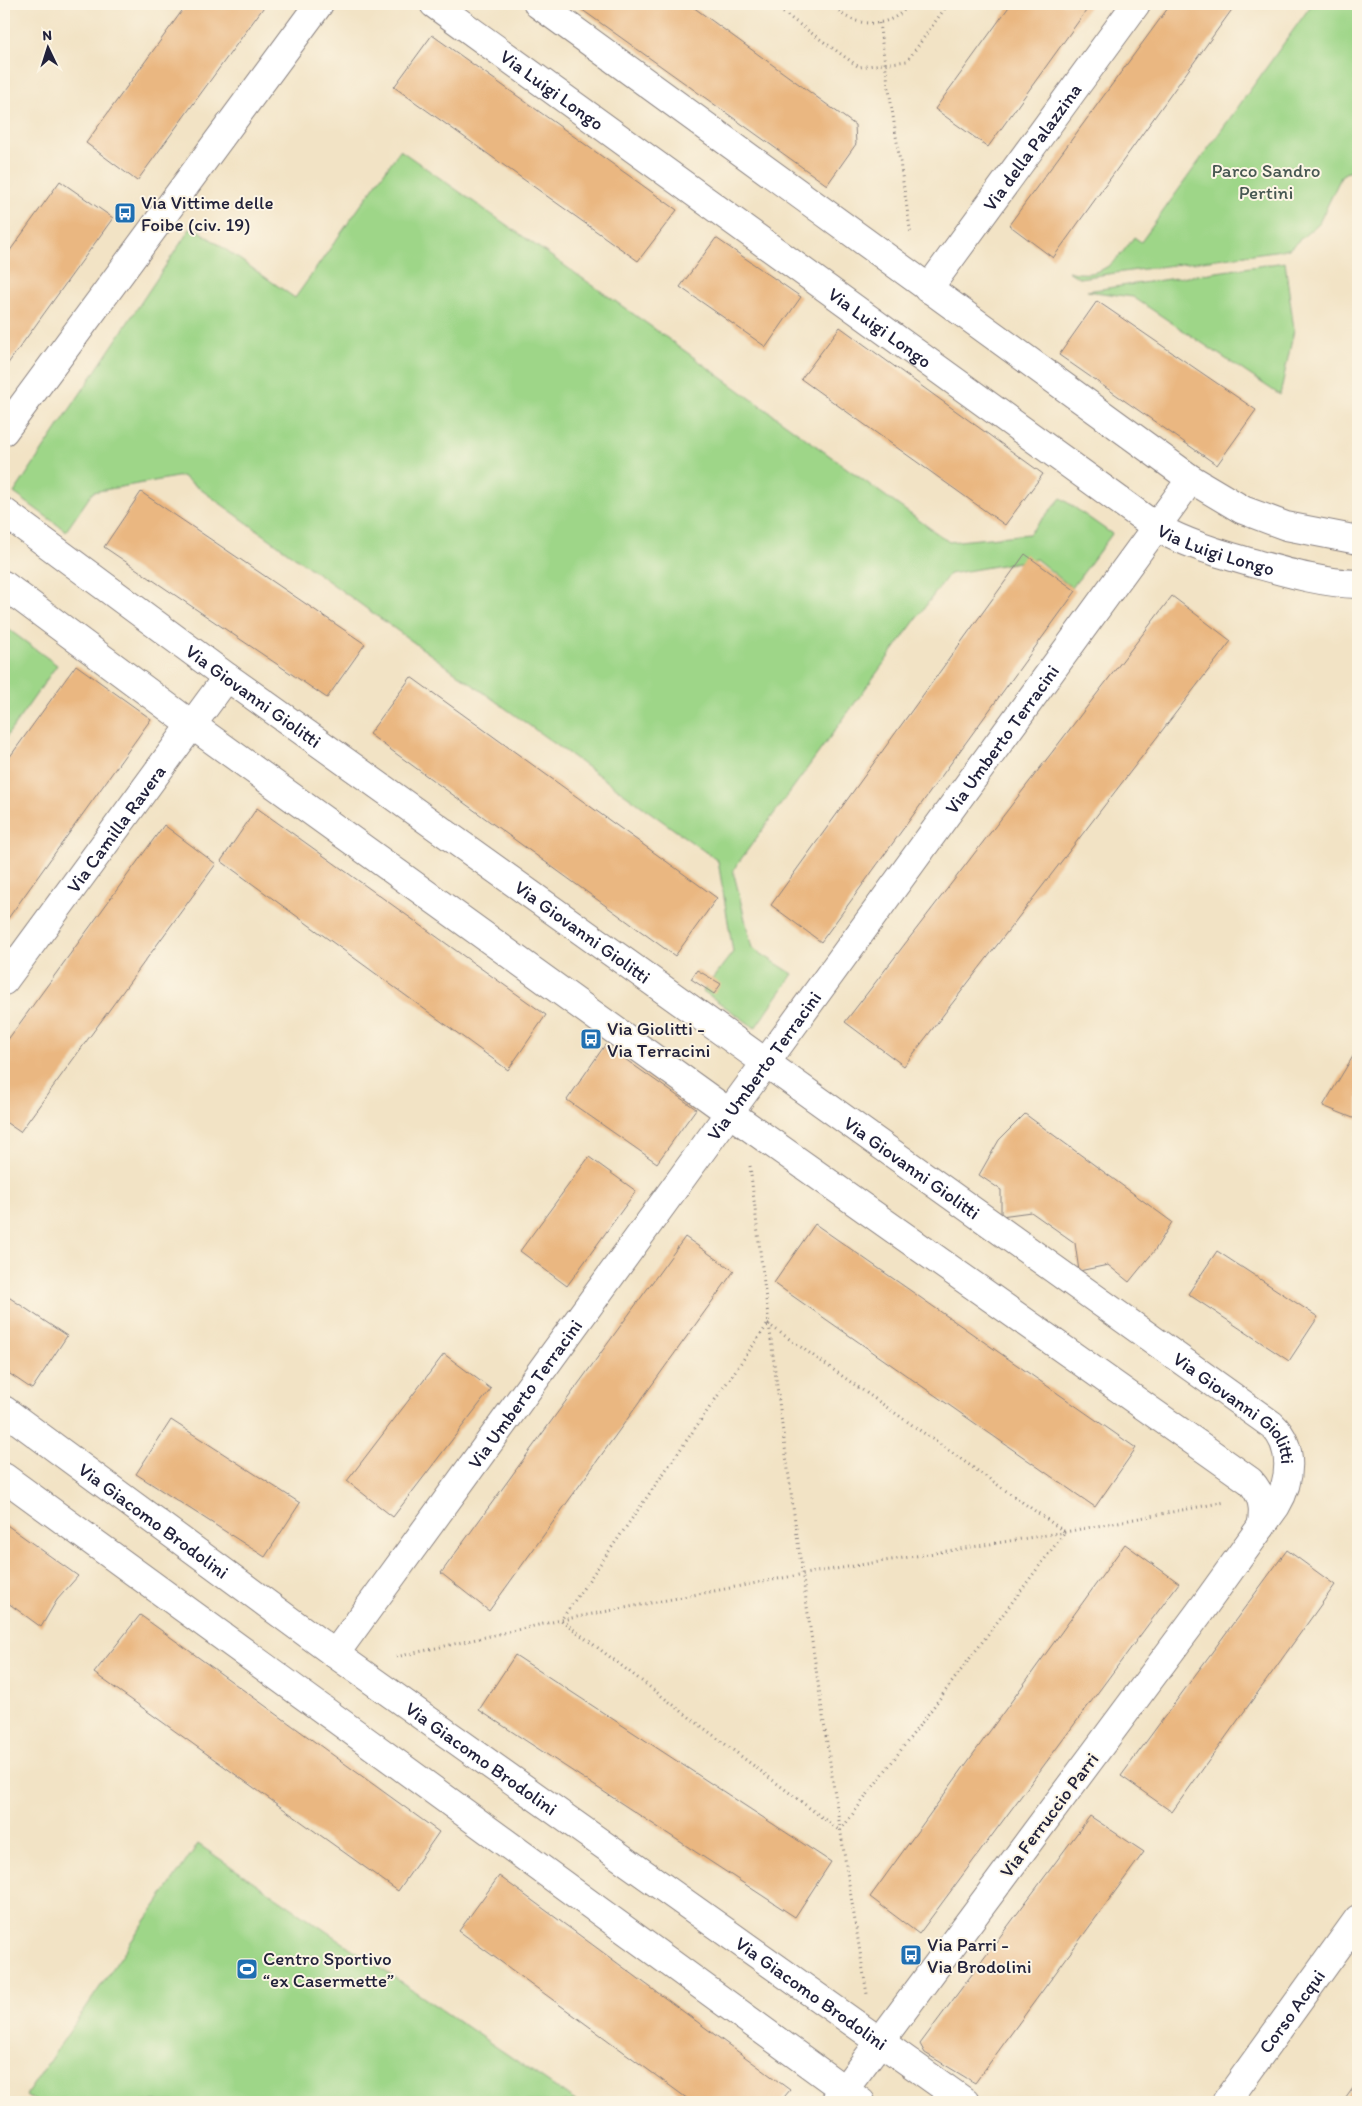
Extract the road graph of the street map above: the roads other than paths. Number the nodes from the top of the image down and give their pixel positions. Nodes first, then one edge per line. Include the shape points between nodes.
1 (319, 4) edge
2 (434, 4) edge
3 (538, 4) edge
4 (1136, 4) edge
5 (928, 289) junction
6 (4, 431) edge
7 (1191, 479) junction
8 (4, 512) edge
9 (1156, 527) junction
10 (1358, 540) edge
11 (1358, 584) edge
12 (4, 585) edge
13 (227, 678) junction
14 (192, 725) junction
15 (4, 982) edge
16 (767, 1064) junction
17 (731, 1114) junction
18 (4, 1410) edge
19 (4, 1477) edge
20 (1261, 1527) junction
21 (335, 1654) junction
22 (1358, 1919) edge
23 (880, 2041) junction
24 (846, 2098) edge
25 (964, 2102) edge
26 (1226, 2102) edge

1 - 6 street
2 - 9 street, Via Luigi Longo
3 - 5 street
4 - 5 street, Via della Palazzina
5 - 7 street
7 - 9 street, Via Umberto Terracini
7 - 10 street via 1243,510 1286,526
8 - 13 street, Via Giovanni Giolitti
9 - 11 street, Via Luigi Longo via 1184,543 1289,573
9 - 16 street, Via Umberto Terracini
12 - 14 street, Via Giovanni Giolitti
13 - 14 street, Via Camilla Ravera
13 - 16 street, Via Giovanni Giolitti
14 - 15 street, Via Camilla Ravera
14 - 17 street, Via Giovanni Giolitti
16 - 17 street, Via Umberto Terracini
16 - 20 street, Via Giovanni Giolitti via 1278,1430 1286,1447 1288,1477 1282,1496
17 - 20 street, Via Giovanni Giolitti via 1250,1481 1262,1502
17 - 21 street, Via Umberto Terracini
18 - 21 street, Via Giacomo Brodolini
19 - 24 street
20 - 23 street, Via Ferruccio Parri
21 - 23 street, Via Giacomo Brodolini
22 - 26 street, Corso Acqui
23 - 24 street, Via Ferruccio Parri
23 - 25 street, Via Giacomo Brodolini

